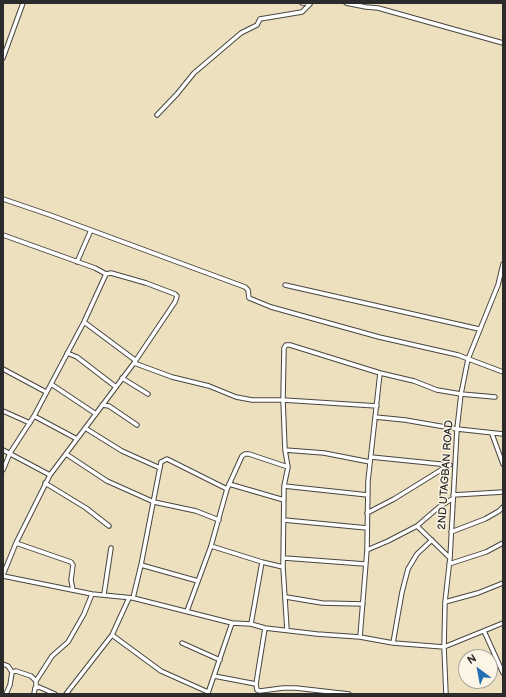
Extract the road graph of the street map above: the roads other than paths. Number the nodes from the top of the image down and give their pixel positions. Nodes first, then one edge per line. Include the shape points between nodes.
1 (24, 3) edge
2 (302, 3) edge
3 (346, 3) edge
4 (310, 4) edge
5 (503, 43) edge
6 (3, 58) edge
7 (157, 115) dead end
8 (3, 199) edge
9 (91, 230) junction
10 (3, 234) edge
11 (77, 262) junction
12 (503, 264) edge
13 (106, 274) junction
14 (286, 285) dead end
15 (84, 322) junction
16 (479, 329) junction
17 (67, 353) junction
18 (468, 359) junction
19 (135, 362) junction
20 (3, 369) edge
21 (503, 372) edge
22 (380, 373) junction
23 (122, 378) junction
24 (51, 384) junction
25 (116, 387) junction
26 (46, 392) junction
27 (148, 394) dead end
28 (461, 394) junction
29 (495, 397) dead end
30 (283, 400) junction
31 (102, 405) junction
32 (377, 406) junction
33 (3, 411) edge
34 (96, 414) junction
35 (34, 416) junction
36 (376, 417) junction
37 (30, 423) junction
38 (137, 425) dead end
39 (85, 428) junction
40 (457, 429) junction
41 (492, 434) junction
42 (503, 434) edge
43 (77, 439) junction
44 (3, 450) edge
45 (285, 450) junction
46 (10, 453) junction
47 (66, 454) junction
48 (371, 457) junction
49 (370, 462) junction
50 (503, 464) edge
51 (449, 465) junction
52 (455, 466) junction
53 (288, 467) junction
54 (160, 468) junction
55 (3, 470) edge
56 (50, 475) junction
57 (45, 483) junction
58 (229, 484) junction
59 (284, 486) junction
60 (227, 489) junction
61 (503, 492) edge
62 (453, 494) junction
63 (368, 495) junction
64 (452, 499) junction
65 (284, 500) junction
66 (154, 502) junction
67 (503, 507) edge
68 (367, 512) junction
69 (219, 520) junction
70 (284, 520) junction
71 (109, 526) dead end
72 (417, 526) junction
73 (367, 528) junction
74 (451, 532) junction
75 (432, 540) junction
76 (16, 543) junction
77 (503, 543) edge
78 (211, 546) junction
79 (111, 548) dead end
80 (366, 550) junction
81 (284, 558) junction
82 (450, 558) junction
83 (262, 562) junction
84 (365, 564) junction
85 (449, 564) junction
86 (141, 565) junction
87 (283, 567) junction
88 (3, 575) edge
89 (198, 581) junction
90 (503, 583) edge
91 (73, 590) junction
92 (92, 594) junction
93 (104, 594) junction
94 (286, 597) junction
95 (131, 598) junction
96 (444, 602) junction
97 (363, 604) junction
98 (188, 611) junction
99 (232, 623) junction
100 (503, 623) edge
101 (251, 624) junction
102 (265, 628) junction
103 (287, 630) junction
104 (484, 631) junction
105 (112, 635) junction
106 (360, 637) junction
107 (182, 643) dead end
108 (393, 643) junction
109 (444, 647) junction
110 (220, 660) junction
111 (3, 664) edge
112 (12, 672) junction
113 (503, 672) edge
114 (214, 676) junction
115 (36, 681) junction
116 (256, 684) junction
117 (36, 687) junction
118 (261, 692) edge
119 (208, 693) edge
120 (6, 694) edge
121 (34, 694) edge
122 (55, 694) edge
123 (66, 694) edge
124 (349, 694) edge
125 (446, 694) edge

1 - 6 street
2 - 4 street
3 - 5 street via 378,8
4 - 7 street via 302,12 260,19 257,25 241,33 194,73
8 - 9 street
9 - 11 street
9 - 18 street via 245,287 249,298 271,307
10 - 11 street
11 - 13 street
12 - 16 street, 2ND UTAGBAN ROAD via 498,286
13 - 15 street
13 - 19 street via 111,273 146,283 177,296
14 - 16 street
15 - 17 street
15 - 19 street
16 - 18 street, 2ND UTAGBAN ROAD
17 - 24 street
17 - 25 street via 77,357
18 - 21 street
18 - 28 street, 2ND UTAGBAN ROAD
19 - 23 street
19 - 30 street via 146,369 209,386 236,397
20 - 26 street
22 - 28 street via 414,381 437,390
22 - 30 street via 286,345 283,352
22 - 32 street
23 - 25 street
23 - 27 street
24 - 26 street
24 - 34 street
25 - 31 street
26 - 35 street
28 - 29 street
28 - 40 street, 2ND UTAGBAN ROAD
30 - 32 street
30 - 45 street
31 - 34 street
31 - 38 street via 109,406
32 - 36 street
33 - 37 street
34 - 39 street
35 - 37 street
35 - 43 street
36 - 40 street
36 - 48 street
37 - 46 street
39 - 43 street
39 - 54 street via 122,451
40 - 41 street
40 - 52 street, 2ND UTAGBAN ROAD
41 - 42 street
41 - 50 street
43 - 47 street
44 - 46 street
45 - 49 street via 324,453
45 - 53 street
46 - 55 street
46 - 56 street
47 - 56 street
47 - 66 street via 107,481
48 - 49 street
48 - 51 street
49 - 63 street
51 - 52 street
51 - 68 street via 394,499
52 - 62 street, 2ND UTAGBAN ROAD
53 - 58 street via 245,454
53 - 59 street
54 - 60 street via 161,462 167,459
54 - 66 street
56 - 57 street
57 - 71 street via 86,508
57 - 76 street
58 - 60 street
58 - 65 street
59 - 63 street
59 - 65 street
60 - 69 street
61 - 62 street
62 - 64 street, 2ND UTAGBAN ROAD
63 - 68 street
64 - 72 street
64 - 74 street, 2ND UTAGBAN ROAD
65 - 70 street
66 - 69 street via 196,511
66 - 86 street
67 - 74 street via 485,519
68 - 73 street
69 - 78 street
70 - 73 street
70 - 81 street
72 - 75 street
72 - 80 street
73 - 80 street
74 - 82 street, 2ND UTAGBAN ROAD
75 - 82 street
75 - 108 street via 417,554 408,569
76 - 88 street
76 - 91 street via 71,562
77 - 85 street via 480,555
78 - 83 street
78 - 89 street
79 - 93 street
80 - 84 street
81 - 84 street
81 - 87 street
82 - 85 street, 2ND UTAGBAN ROAD
83 - 87 street
83 - 101 street
84 - 97 street
85 - 96 street, 2ND UTAGBAN ROAD
86 - 89 street
86 - 95 street
87 - 94 street
88 - 91 street
89 - 98 street
90 - 96 street
91 - 92 street
92 - 93 street
92 - 115 street via 68,642 52,656
93 - 95 street
94 - 97 street via 322,603
94 - 103 street
95 - 98 street
95 - 105 street
96 - 109 street, 2ND UTAGBAN ROAD
97 - 106 street
98 - 99 street
99 - 101 street
99 - 110 street
100 - 104 street
101 - 102 street
102 - 103 street
102 - 116 street
103 - 106 street
104 - 109 street
104 - 113 street
105 - 119 street via 161,671
105 - 123 street
106 - 108 street
107 - 110 street
108 - 109 street
109 - 125 street, 2ND UTAGBAN ROAD
110 - 114 street
111 - 112 street
112 - 115 street via 31,676
112 - 120 street
114 - 116 street
114 - 119 street
115 - 117 street
116 - 118 street via 257,690
117 - 121 street
117 - 122 street
118 - 124 street via 296,688

